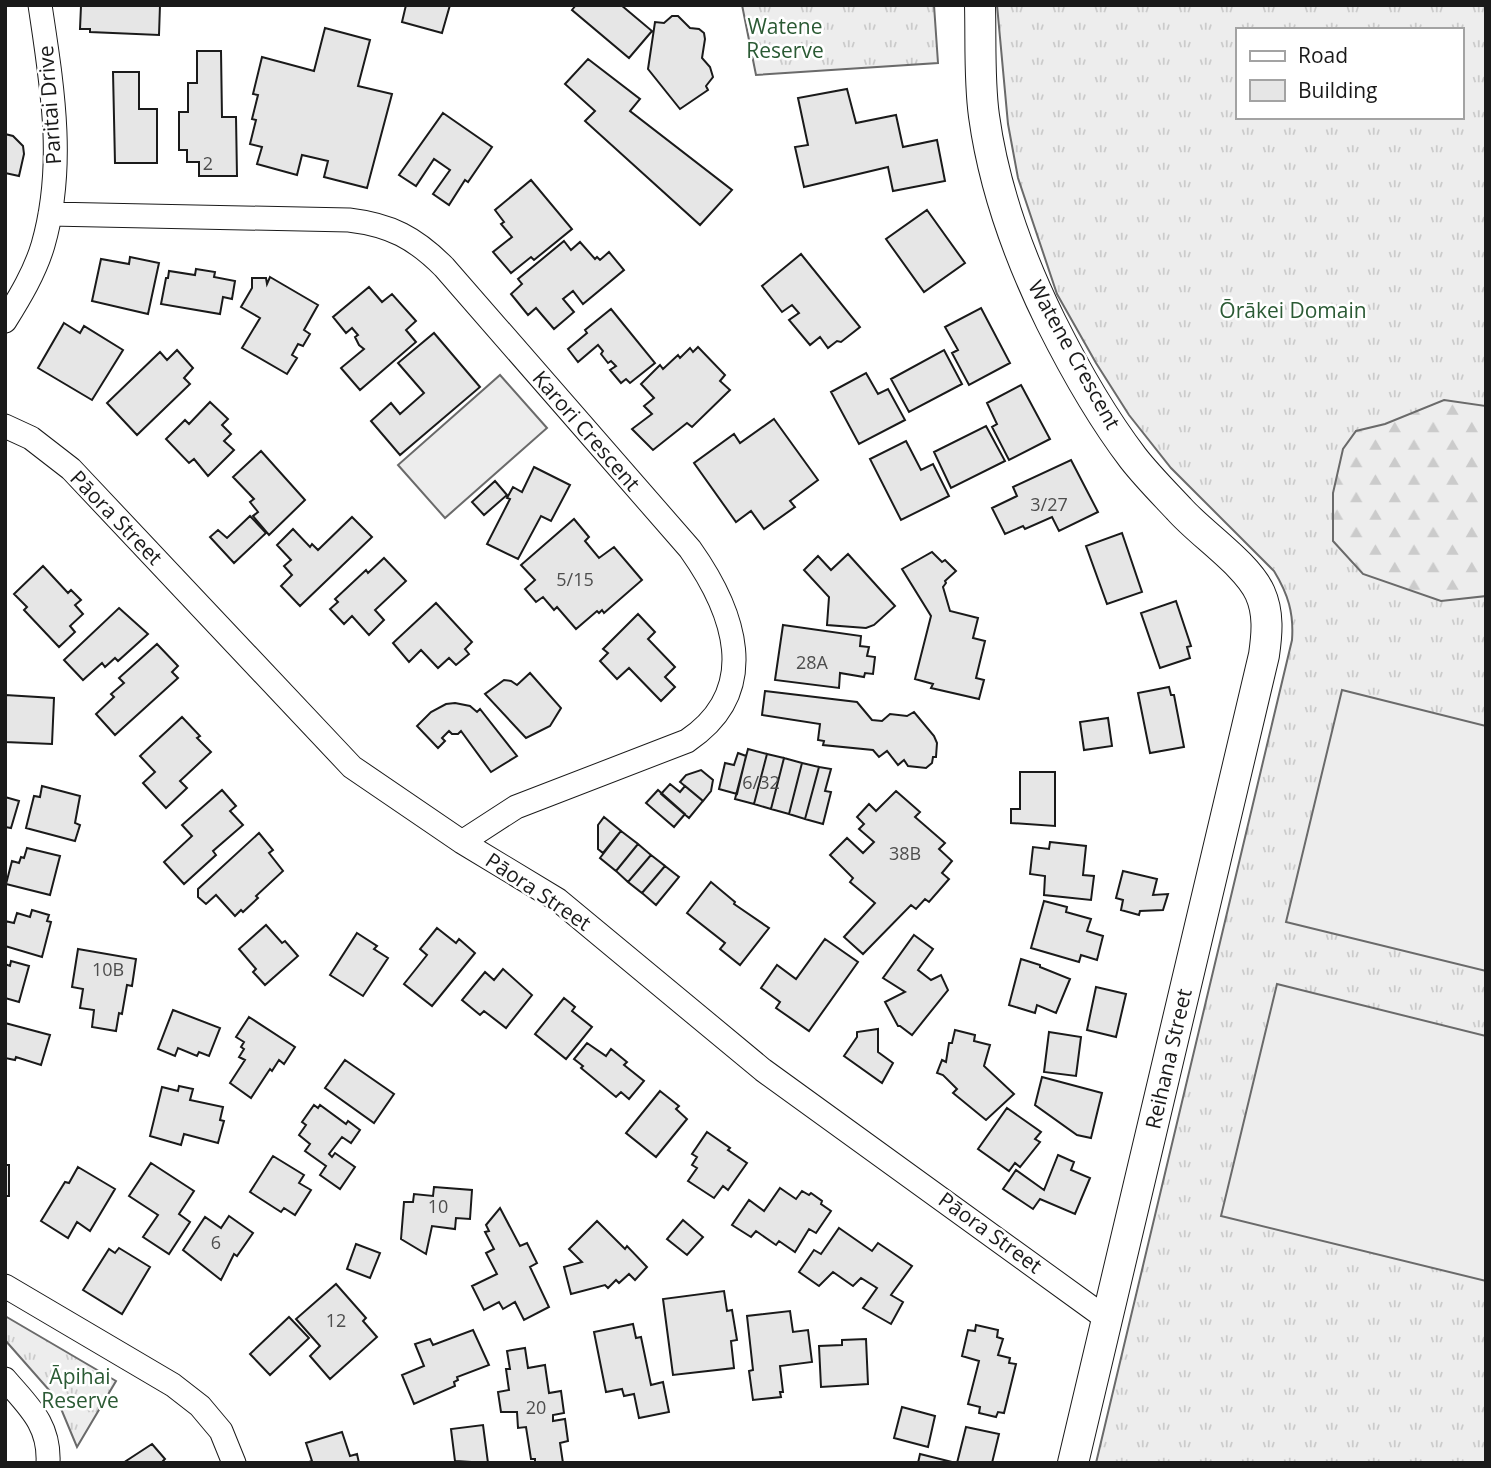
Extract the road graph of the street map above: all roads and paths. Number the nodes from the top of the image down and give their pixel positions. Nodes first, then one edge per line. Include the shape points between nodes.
1 (40, 5) edge
2 (980, 5) edge
3 (50, 214) junction
4 (5, 321) edge
5 (5, 426) edge
6 (1264, 655) joint
7 (462, 842) junction
8 (5, 1286) edge
9 (1108, 1319) junction
10 (5, 1379) edge
11 (48, 1463) edge
12 (234, 1463) edge
13 (1073, 1463) edge

1 - 3 street, Paritai Drive via 55,114 57,158
2 - 6 street, Watene Crescent via 984,115 1000,198 1021,257 1096,405 1135,460 1259,591 1266,609
3 - 4 street, Paritai Drive via 33,271
3 - 7 street, Karori Crescent via 349,220 408,236 444,267 706,573 719,595 734,663 732,682 717,716 687,741 516,807
5 - 7 street, Pāora Street via 31,438 71,470 352,767
6 - 9 street, Reihana Street
7 - 9 street, Pāora Street via 558,900 763,1070
8 - 12 street via 173,1385 200,1406 221,1431
9 - 13 street, Reihana Street
10 - 11 street via 42,1426

